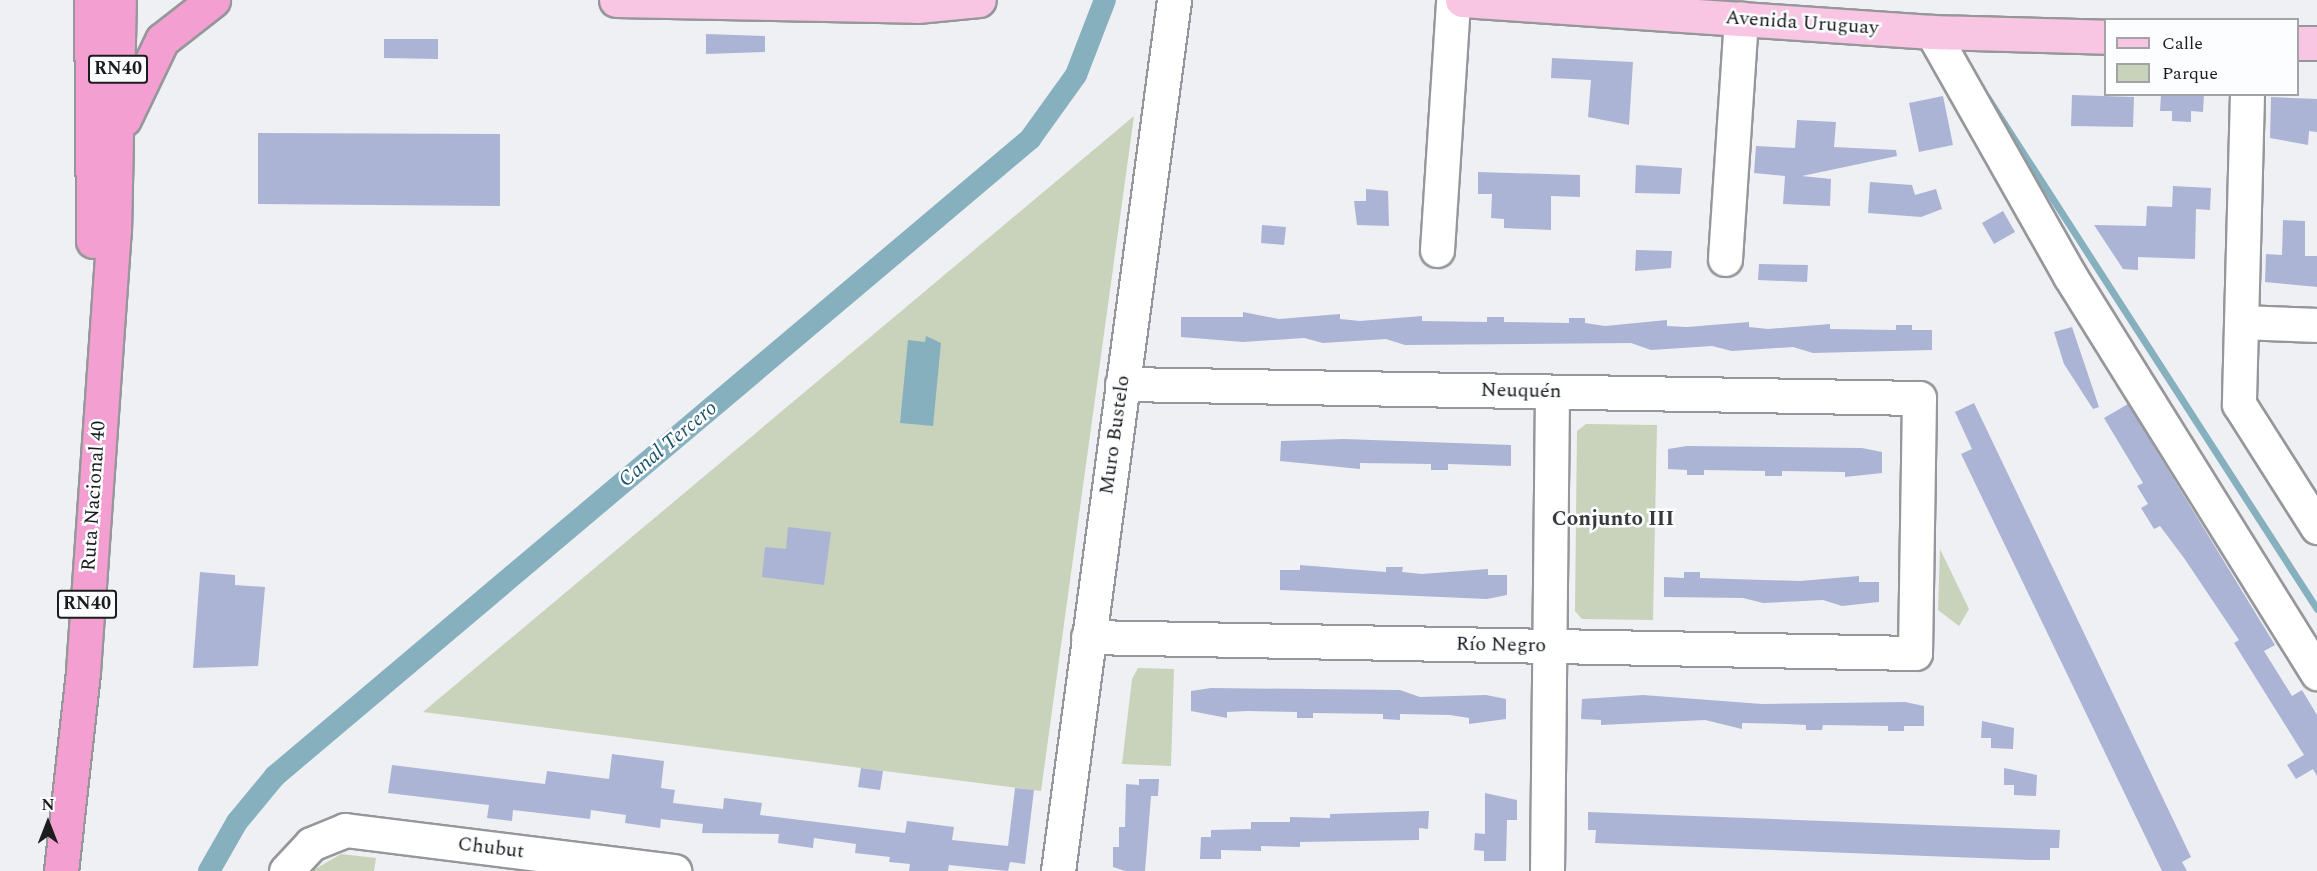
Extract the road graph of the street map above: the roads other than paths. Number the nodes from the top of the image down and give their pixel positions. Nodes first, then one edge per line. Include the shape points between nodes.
1 (119, 0) edge
2 (213, 0) edge
3 (616, 0) edge
4 (623, 0) edge
5 (979, 0) edge
6 (1174, 0) edge
7 (1453, 0) edge
8 (1462, 0) edge
9 (95, 5) edge
10 (1741, 19) junction
11 (1932, 32) junction
12 (2104, 37) edge
13 (2299, 43) edge
14 (2317, 43) edge
15 (2247, 96) edge
16 (116, 138) junction
17 (1437, 250) dead end
18 (1725, 260) dead end
19 (2241, 322) junction
20 (2317, 324) edge
21 (103, 336) junction
22 (1122, 384) junction
23 (1552, 392) junction
24 (2317, 527) edge
25 (1088, 637) junction
26 (1550, 646) junction
27 (1915, 653) joint
28 (2317, 673) edge
29 (61, 871) edge
30 (286, 871) edge
31 (674, 871) edge
32 (1058, 871) edge
33 (1547, 871) edge

1 - 16 highway, RN40
2 - 16 highway via 162,40
3 - 4 main road
4 - 5 main road via 917,6
6 - 22 street, Muro Bustelo
7 - 17 street
8 - 10 main road, Avenida Uruguay
9 - 21 highway, RN40 via 92,230
10 - 11 main road, Avenida Uruguay
10 - 18 street
11 - 12 main road, Avenida Uruguay
11 - 28 street via 2070,276
13 - 14 main road
15 - 19 street
16 - 21 highway, RN40 via 114,232
19 - 20 street
19 - 24 street via 2239,404
21 - 29 highway, Ruta Nacional 40 / RN40 via 83,671
22 - 23 street, Neuquén
22 - 25 street, Muro Bustelo
23 - 26 street
23 - 27 street, Neuquén via 1919,398
25 - 26 street, Río Negro
25 - 32 street, Muro Bustelo
26 - 27 street, Río Negro
26 - 33 street
30 - 31 street, Chubut via 311,844 345,830

